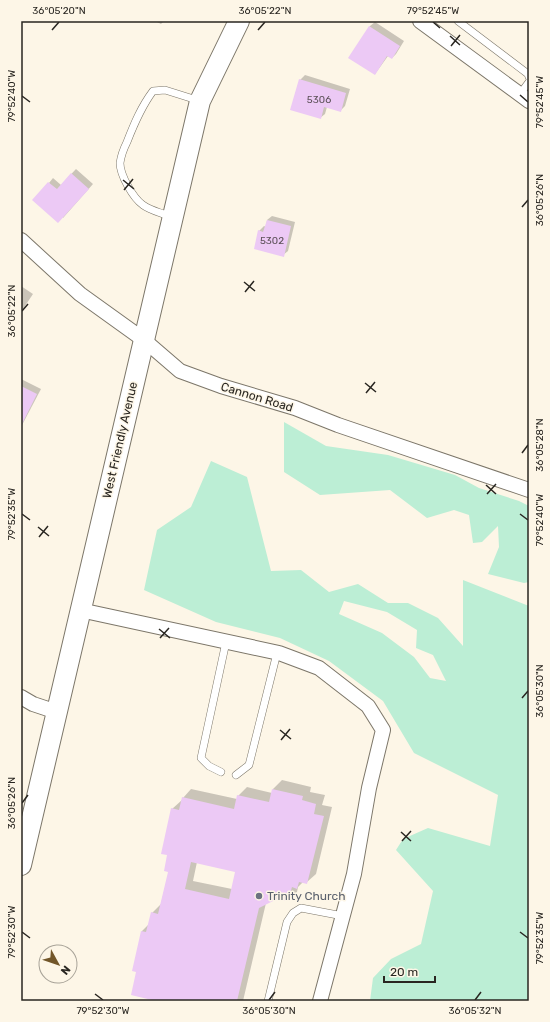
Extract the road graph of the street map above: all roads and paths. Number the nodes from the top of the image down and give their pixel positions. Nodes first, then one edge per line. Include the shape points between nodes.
1 (239, 21) edge
2 (420, 21) edge
3 (458, 21) edge
4 (529, 77) edge
5 (529, 82) edge
6 (524, 97) edge
7 (200, 101) junction
8 (172, 218) junction
9 (21, 240) edge
10 (144, 340) junction
11 (529, 490) edge
12 (80, 610) junction
13 (226, 642) junction
14 (277, 653) junction
15 (21, 697) edge
16 (57, 712) junction
17 (221, 772) dead end
18 (236, 775) dead end
19 (21, 865) edge
20 (343, 916) junction
21 (268, 1001) edge
22 (320, 1001) edge

1 - 7 main road, West Friendly Avenue
2 - 6 street
3 - 4 lane
5 - 6 lane
7 - 8 main road, West Friendly Avenue
7 - 8 lane via 165,90 154,91 133,125 122,153 120,163 123,176 132,192 143,205
8 - 10 main road, West Friendly Avenue
9 - 10 street, Cannon Road via 80,294
10 - 11 street, Cannon Road via 180,371 295,408
10 - 12 main road, West Friendly Avenue
12 - 13 street
12 - 16 main road, West Friendly Avenue
13 - 14 street
13 - 17 lane via 201,758
14 - 18 lane via 249,765
14 - 20 street via 319,668 368,706 383,730
15 - 16 street
16 - 19 main road, West Friendly Avenue
20 - 21 lane via 301,908 293,913 287,922
20 - 22 street

